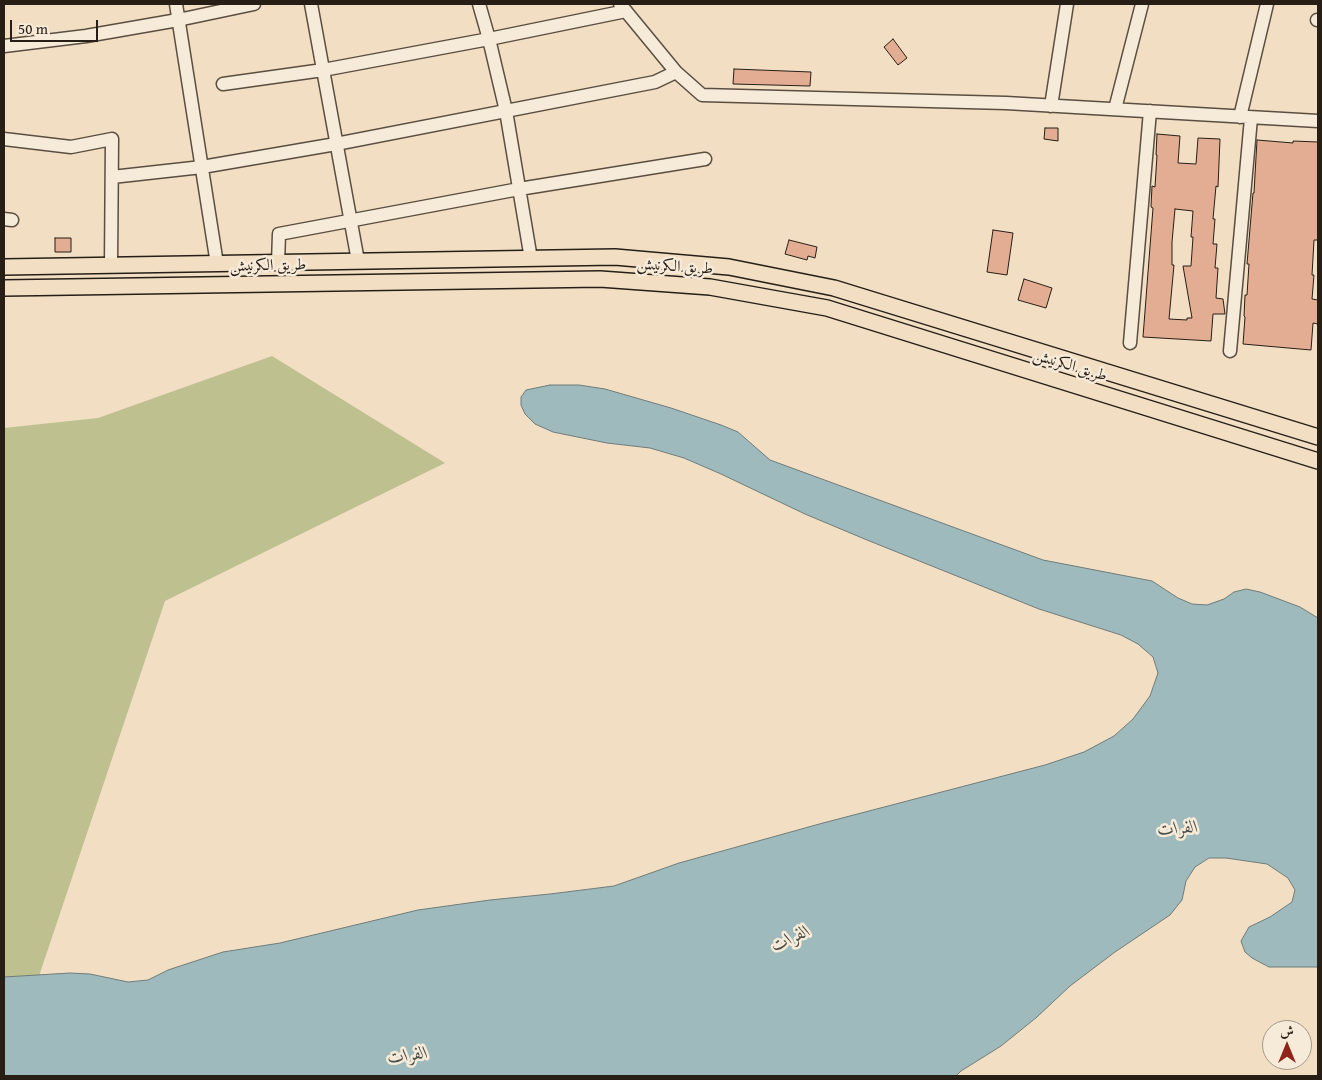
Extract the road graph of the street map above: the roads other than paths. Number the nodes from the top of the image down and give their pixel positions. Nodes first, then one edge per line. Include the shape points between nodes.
1 (176, 4) edge
2 (254, 4) edge
3 (311, 4) edge
4 (479, 4) edge
5 (1067, 4) edge
6 (1142, 4) edge
7 (1267, 4) edge
8 (623, 7) edge
9 (178, 20) junction
10 (489, 39) junction
11 (4, 46) edge
12 (323, 70) junction
13 (676, 72) junction
14 (223, 84) dead end
15 (1051, 106) junction
16 (1115, 110) junction
17 (506, 111) junction
18 (1150, 111) junction
19 (1245, 117) junction
20 (1318, 121) edge
21 (4, 140) edge
22 (336, 144) junction
23 (705, 159) dead end
24 (202, 168) junction
25 (112, 177) junction
26 (519, 188) junction
27 (350, 220) junction
28 (532, 258) junction
29 (358, 261) junction
30 (278, 263) junction
31 (217, 264) junction
32 (111, 266) junction
33 (4, 267) edge
34 (4, 288) edge
35 (1130, 343) dead end
36 (1230, 352) dead end
37 (1318, 437) edge
38 (1318, 461) edge

1 - 9 street
2 - 9 street
3 - 12 street
4 - 10 street
5 - 15 street
6 - 16 street
7 - 19 street
8 - 10 street
8 - 13 street
9 - 11 street
9 - 24 street
10 - 12 street
10 - 17 street
12 - 14 street
12 - 22 street
13 - 15 street via 702,95
13 - 17 street via 655,82
15 - 16 street
16 - 18 street
17 - 22 street
17 - 26 street
18 - 19 street
18 - 35 street
19 - 20 street
19 - 36 street
21 - 25 street via 71,147 112,139
22 - 24 street
22 - 27 street
23 - 26 street
24 - 25 street
24 - 31 street
25 - 32 street
26 - 27 street
26 - 28 street
27 - 29 street
27 - 30 street via 279,234
28 - 29 main road, طريق الكرنيش
28 - 37 main road, طريق الكرنيش via 615,257 729,267 834,288
29 - 30 main road, طريق الكرنيش
30 - 31 main road, طريق الكرنيش
31 - 32 main road, طريق الكرنيش
32 - 33 main road, طريق الكرنيش
34 - 38 main road, طريق الكرنيش via 600,279 710,286 827,308

